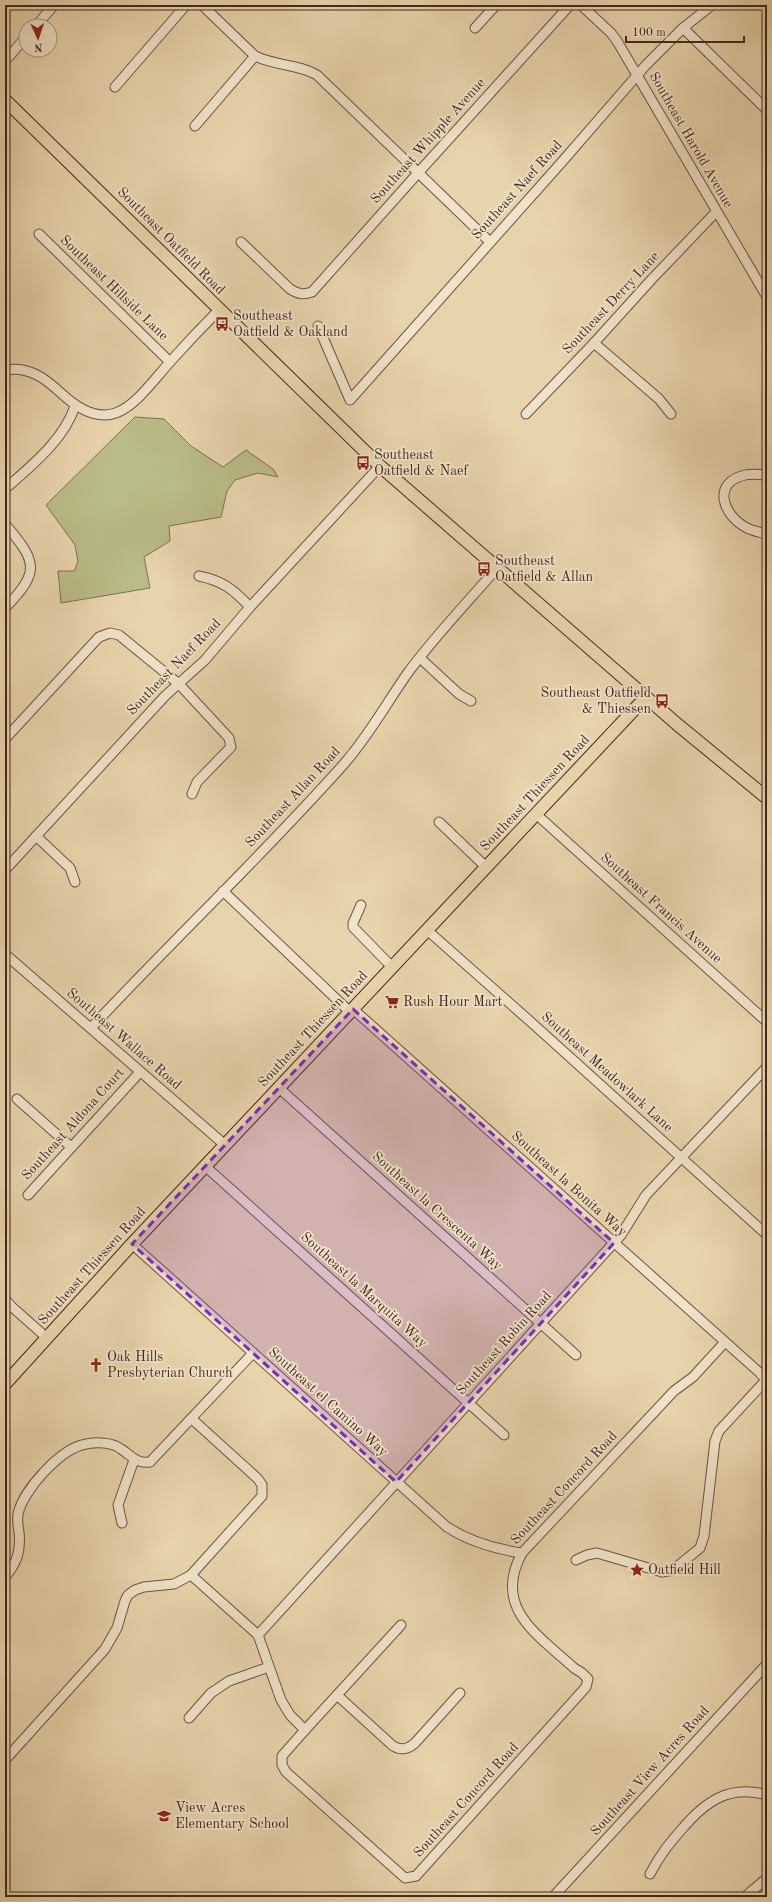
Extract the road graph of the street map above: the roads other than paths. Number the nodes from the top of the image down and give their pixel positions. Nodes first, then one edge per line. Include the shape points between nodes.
1 (54, 5) edge
2 (186, 5) edge
3 (202, 5) edge
4 (496, 5) edge
5 (570, 5) edge
6 (581, 5) edge
7 (712, 5) edge
8 (43, 18) edge
9 (474, 28) dead end
10 (683, 28) junction
11 (18, 46) edge
12 (255, 56) junction
13 (5, 61) edge
14 (638, 75) junction
15 (115, 87) dead end
16 (5, 100) edge
17 (767, 110) edge
18 (194, 126) dead end
19 (418, 173) junction
20 (716, 212) junction
21 (39, 234) dead end
22 (241, 242) dead end
23 (490, 242) junction
24 (767, 297) edge
25 (219, 310) junction
26 (318, 326) dead end
27 (594, 343) junction
28 (170, 362) junction
29 (5, 370) edge
30 (75, 406) junction
31 (526, 414) dead end
32 (671, 414) dead end
33 (380, 466) junction
34 (767, 475) edge
35 (5, 490) edge
36 (5, 524) edge
37 (765, 534) dead end
38 (496, 568) junction
39 (198, 576) dead end
40 (250, 607) junction
41 (5, 608) edge
42 (420, 658) junction
43 (179, 684) junction
44 (646, 697) junction
45 (471, 701) dead end
46 (5, 739) edge
47 (192, 794) dead end
48 (767, 798) edge
49 (536, 814) junction
50 (439, 822) dead end
51 (36, 836) junction
52 (486, 867) junction
53 (5, 870) edge
54 (75, 882) dead end
55 (223, 891) junction
56 (361, 905) dead end
57 (426, 930) junction
58 (5, 954) edge
59 (392, 967) junction
60 (351, 1010) junction
61 (767, 1022) edge
62 (91, 1028) junction
63 (767, 1067) edge
64 (140, 1072) junction
65 (279, 1088) junction
66 (17, 1099) dead end
67 (225, 1144) junction
68 (70, 1146) junction
69 (682, 1158) junction
70 (205, 1166) junction
71 (28, 1195) dead end
72 (767, 1235) edge
73 (614, 1243) junction
74 (132, 1244) junction
75 (5, 1299) edge
76 (541, 1323) junction
77 (47, 1338) junction
78 (725, 1342) junction
79 (252, 1353) junction
80 (576, 1355) dead end
81 (767, 1380) edge
82 (5, 1384) edge
83 (468, 1404) junction
84 (192, 1419) junction
85 (504, 1435) dead end
86 (134, 1460) junction
87 (396, 1482) junction
88 (122, 1523) dead end
89 (522, 1553) junction
90 (576, 1560) dead end
91 (191, 1575) junction
92 (5, 1577) edge
93 (401, 1625) dead end
94 (258, 1635) junction
95 (767, 1664) edge
96 (269, 1667) junction
97 (460, 1694) dead end
98 (337, 1695) junction
99 (189, 1718) dead end
100 (305, 1730) junction
101 (5, 1760) edge
102 (767, 1795) edge
103 (650, 1874) dead end
104 (767, 1878) edge
105 (746, 1896) dead end
106 (553, 1897) edge

1 - 8 street
2 - 15 street
3 - 12 street
4 - 9 street
5 - 19 street, Southeast Whipple Avenue
6 - 14 street, Southeast Harold Avenue via 611,33
7 - 10 street, Southeast Naef Road
10 - 14 street, Southeast Naef Road via 661,48
10 - 17 street
11 - 13 street
12 - 18 street
12 - 19 street via 264,61 317,75
14 - 20 street, Southeast Harold Avenue
14 - 23 street, Southeast Naef Road
16 - 25 main road, Southeast Oatfield Road
19 - 22 street, Southeast Whipple Avenue via 312,292 297,293 290,289
19 - 23 street
20 - 24 street, Southeast Harold Avenue
20 - 27 street, Southeast Derry Lane
21 - 28 street, Southeast Hillside Lane
23 - 26 street, Southeast Naef Road via 350,400
25 - 28 street
25 - 33 main road, Southeast Oatfield Road
27 - 31 street, Southeast Derry Lane
27 - 32 street via 659,399
28 - 30 street via 136,402 122,411 110,415 97,415
29 - 30 street via 26,370 42,376
30 - 35 street via 69,421 52,444
33 - 38 main road, Southeast Oatfield Road
33 - 40 street, Southeast Naef Road
34 - 37 street via 752,474 732,479 725,489 724,497 727,511 747,528
36 - 41 street via 25,548 31,568 27,583
38 - 42 street, Southeast Allan Road
38 - 44 main road, Southeast Oatfield Road
39 - 40 street via 215,579 240,596
40 - 43 street, Southeast Naef Road via 205,660
42 - 45 street via 459,694
42 - 55 street, Southeast Allan Road via 351,756
43 - 46 street via 119,635 105,634 99,637
43 - 47 street via 229,738 231,747 197,782
43 - 51 street, Southeast Naef Road via 160,701
44 - 48 main road, Southeast Oatfield Road
44 - 49 main road, Southeast Thiessen Road
49 - 52 main road, Southeast Thiessen Road
49 - 61 street, Southeast Francis Avenue
50 - 52 street
51 - 53 street, Southeast Naef Road
51 - 54 street via 70,868
52 - 57 main road, Southeast Thiessen Road
55 - 60 street, Southeast la Bonita Way
55 - 62 street, Southeast Allan Road
56 - 59 street via 353,923 354,927
57 - 59 main road, Southeast Thiessen Road
57 - 69 street, Southeast Meadowlark Lane
58 - 62 street, Southeast Wallace Road
59 - 60 main road, Southeast Thiessen Road
60 - 65 main road, Southeast Thiessen Road
60 - 73 street, Southeast la Bonita Way
62 - 64 street, Southeast Wallace Road
63 - 69 street, Southeast Robin Road
64 - 67 street, Southeast Wallace Road
64 - 68 street, Southeast Aldona Court
65 - 67 main road, Southeast Thiessen Road
65 - 76 street, Southeast la Crescenta Way
66 - 68 street
67 - 70 main road, Southeast Thiessen Road
68 - 71 street, Southeast Aldona Court
69 - 72 street, Southeast Meadowlark Lane
69 - 73 street, Southeast Robin Road via 646,1195
70 - 74 main road, Southeast Thiessen Road
70 - 83 street, Southeast la Marquita Way
73 - 76 street, Southeast Robin Road
73 - 78 street, Southeast la Bonita Way
74 - 77 main road, Southeast Thiessen Road
74 - 79 street, Southeast el Camino Way
75 - 77 street
76 - 80 street, Southeast la Crescenta Way
76 - 83 street, Southeast Robin Road
77 - 82 main road, Southeast Thiessen Road
78 - 81 street, Southeast la Bonita Way
78 - 89 street, Southeast Concord Road via 693,1377 674,1391
79 - 84 street
79 - 87 street, Southeast el Camino Way
81 - 90 street via 723,1425 715,1441 704,1536 700,1548 668,1572 597,1553 587,1554
83 - 85 street, Southeast la Marquita Way
83 - 87 street, Southeast Robin Road
84 - 86 street via 150,1462
84 - 91 street via 258,1479 263,1492 258,1502
86 - 88 street via 118,1505
86 - 92 street via 121,1448 103,1443 84,1444 61,1456 30,1489 22,1503 17,1520 19,1552 14,1567
87 - 89 street, Southeast el Camino Way via 459,1535 490,1547
87 - 94 street, Southeast Robin Road
89 - 100 street, Southeast Concord Road via 512,1582 512,1598 518,1613 529,1627 574,1668 582,1672 588,1679 586,1687 416,1876 405,1878 286,1772 282,1766 282,1756
91 - 94 street
91 - 101 street via 174,1584 144,1587 128,1595 117,1628 105,1649
93 - 98 street
94 - 96 street
95 - 106 street, Southeast View Acres Road
96 - 99 street via 239,1676 220,1686
96 - 100 street via 284,1708
97 - 98 street via 415,1743 403,1749 394,1746
98 - 100 street
102 - 103 street via 739,1792 712,1801 692,1818 660,1853
104 - 105 street

